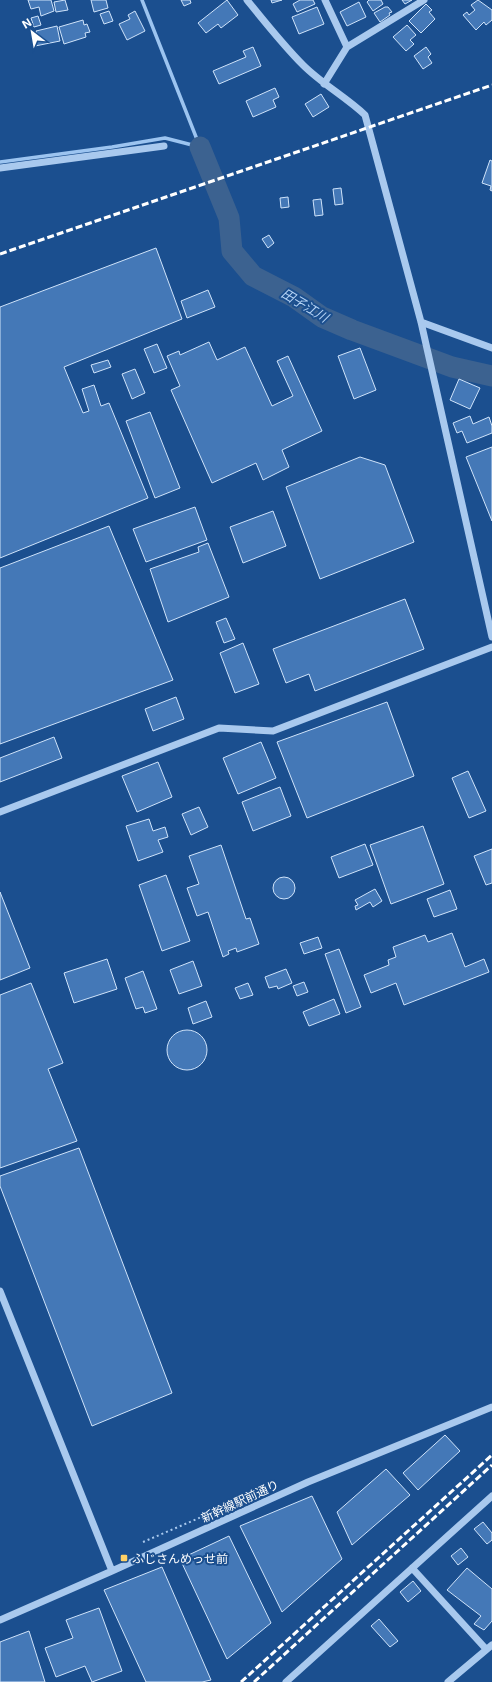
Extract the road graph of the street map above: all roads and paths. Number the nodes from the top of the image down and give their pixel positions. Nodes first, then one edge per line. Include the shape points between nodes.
1 (247, 0) edge
2 (325, 0) edge
3 (424, 0) edge
4 (346, 47) junction
5 (324, 84) junction
6 (164, 146) dead end
7 (0, 168) edge
8 (421, 322) junction
9 (492, 348) edge
10 (492, 637) edge
11 (492, 647) edge
12 (0, 812) edge
13 (0, 1291) edge
14 (492, 1407) edge
15 (492, 1496) edge
16 (412, 1568) junction
17 (112, 1571) junction
18 (0, 1620) edge
19 (489, 1647) edge
20 (286, 1682) edge
21 (448, 1682) edge

1 - 5 street via 302,65
2 - 4 street
3 - 4 street
4 - 5 street
5 - 8 street via 353,104 365,116
6 - 7 street
8 - 9 street
8 - 10 street
11 - 12 street via 273,731 219,728
13 - 17 street
14 - 17 street, 新幹線駅前通り via 308,1482
15 - 16 street
16 - 19 street
16 - 20 street
17 - 18 street, 新幹線駅前通り
19 - 21 street

